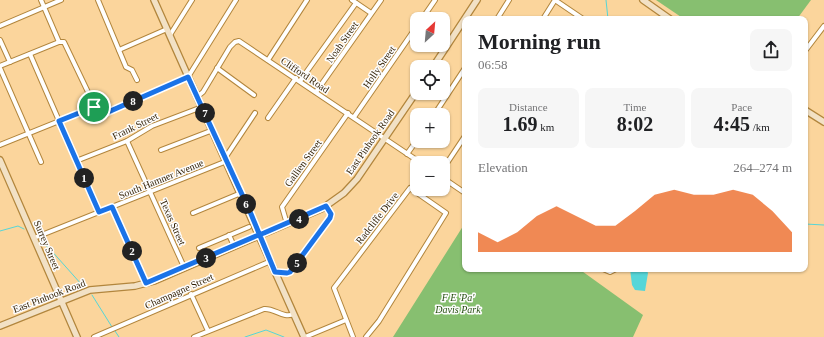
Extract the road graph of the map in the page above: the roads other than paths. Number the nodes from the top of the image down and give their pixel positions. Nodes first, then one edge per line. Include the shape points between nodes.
1 (41, 0) edge
2 (61, 0) edge
3 (98, 0) edge
4 (154, 0) edge
5 (192, 0) edge
6 (236, 0) edge
7 (307, 0) edge
8 (380, 0) edge
9 (435, 0) edge
10 (476, 0) edge
11 (509, 0) edge
12 (555, 0) edge
13 (643, 0) edge
14 (354, 1) edge
15 (44, 7) junction
16 (427, 12) edge
17 (371, 13) junction
18 (466, 16) edge
19 (499, 16) edge
20 (545, 16) edge
21 (579, 16) edge
22 (666, 16) edge
23 (462, 22) edge
24 (0, 26) edge
25 (824, 26) edge
26 (167, 29) junction
27 (170, 35) junction
28 (410, 36) edge
29 (0, 40) edge
30 (59, 42) junction
31 (808, 47) edge
32 (119, 50) junction
33 (30, 54) junction
34 (268, 60) junction
35 (437, 60) edge
36 (10, 62) junction
37 (0, 67) edge
38 (217, 68) junction
39 (462, 73) edge
40 (188, 77) junction
41 (137, 80) dead end
42 (298, 80) junction
43 (316, 92) junction
44 (254, 95) dead end
45 (197, 97) junction
46 (411, 100) edge
47 (94, 107) junction
48 (202, 107) junction
49 (439, 108) edge
50 (808, 112) edge
51 (255, 113) dead end
52 (348, 114) junction
53 (354, 117) junction
54 (268, 118) dead end
55 (59, 121) junction
56 (824, 122) edge
57 (213, 130) junction
58 (29, 134) junction
59 (384, 138) junction
60 (462, 140) edge
61 (127, 141) junction
62 (0, 145) edge
63 (412, 148) edge
64 (161, 150) dead end
65 (408, 154) junction
66 (411, 156) edge
67 (450, 158) edge
68 (0, 160) edge
69 (226, 160) junction
70 (76, 161) junction
71 (41, 162) dead end
72 (450, 183) edge
73 (462, 191) edge
74 (150, 192) junction
75 (241, 193) junction
76 (326, 206) junction
77 (112, 207) junction
78 (99, 212) junction
79 (193, 213) dead end
80 (287, 224) junction
81 (249, 227) dead end
82 (230, 235) junction
83 (260, 235) junction
84 (34, 238) junction
85 (234, 246) junction
86 (199, 248) dead end
87 (271, 261) junction
88 (184, 267) junction
89 (275, 272) junction
90 (146, 283) junction
91 (191, 294) junction
92 (61, 300) junction
93 (294, 314) junction
94 (346, 320) junction
95 (0, 326) edge
96 (208, 331) junction
97 (77, 337) edge
98 (94, 337) edge
99 (194, 337) edge
100 (304, 337) edge
101 (353, 337) edge
102 (366, 337) edge

1 - 15 street
2 - 15 street
3 - 32 street
4 - 26 main road
5 - 27 street
6 - 40 street
7 - 34 street
8 - 17 street, Noah Street
9 - 16 street
10 - 18 main road
11 - 19 street
12 - 20 street
12 - 21 street
13 - 22 main road
14 - 17 street
14 - 42 street
15 - 24 street
15 - 30 street
17 - 43 street, Noah Street
23 - 35 main road
25 - 31 street
26 - 27 main road
26 - 32 street
27 - 40 main road
28 - 53 street, Holly Street
29 - 36 street
30 - 33 street
30 - 47 street via 66,45
32 - 41 street via 126,67 132,70
33 - 36 street
33 - 55 street
34 - 38 street, Clifford Road via 237,41 230,47
34 - 42 street, Clifford Road
36 - 37 street
37 - 58 street
38 - 44 street
38 - 45 street, Clifford Road via 203,92
39 - 49 street
40 - 45 main road
40 - 47 street via 97,115
42 - 43 street, Clifford Road
42 - 54 street
43 - 52 street, Clifford Road
45 - 48 main road
46 - 59 main road, East Pinhook Road
47 - 55 street
48 - 57 main road
48 - 61 street, Frank Street via 152,126
50 - 56 main road
51 - 69 street
52 - 53 street, Clifford Road
52 - 80 street, Gallien Street via 282,207
53 - 59 street, Clifford Road
55 - 58 street
55 - 70 street
57 - 64 street
57 - 69 main road
58 - 62 street
58 - 71 street
59 - 65 street, Clifford Road
59 - 76 main road, East Pinhook Road via 357,179 344,193
60 - 67 street
61 - 70 street, Frank Street
61 - 74 street, Texas Street
63 - 65 street
65 - 66 street, Clifford Road
68 - 84 main road, Surrey Street
69 - 74 street, South Hamner Avenue
69 - 75 main road
70 - 78 street
72 - 73 street
74 - 77 street, South Hamner Avenue
74 - 88 street, Texas Street
75 - 79 street
75 - 83 main road
76 - 80 main road, East Pinhook Road
76 - 89 street via 331,214 330,218 293,269 287,273
77 - 78 street, South Hamner Avenue
77 - 90 street
78 - 84 street, South Hamner Avenue
80 - 83 main road, East Pinhook Road
81 - 82 street
82 - 85 street
82 - 86 street
83 - 85 main road, East Pinhook Road
83 - 87 main road
84 - 92 main road, Surrey Street
85 - 88 main road, East Pinhook Road
87 - 89 main road
87 - 91 street, Champagne Street
88 - 90 main road, East Pinhook Road
89 - 93 main road
90 - 92 main road, East Pinhook Road via 93,289
91 - 96 street
91 - 98 street, Champagne Street
92 - 95 main road, East Pinhook Road
92 - 97 main road, Surrey Street
93 - 96 street via 288,316 265,309
93 - 100 main road
94 - 100 street
94 - 101 street, Radcliffe Drive
94 - 102 street, Radcliffe Drive via 334,292 335,286 410,188 446,212 379,321
96 - 99 street

